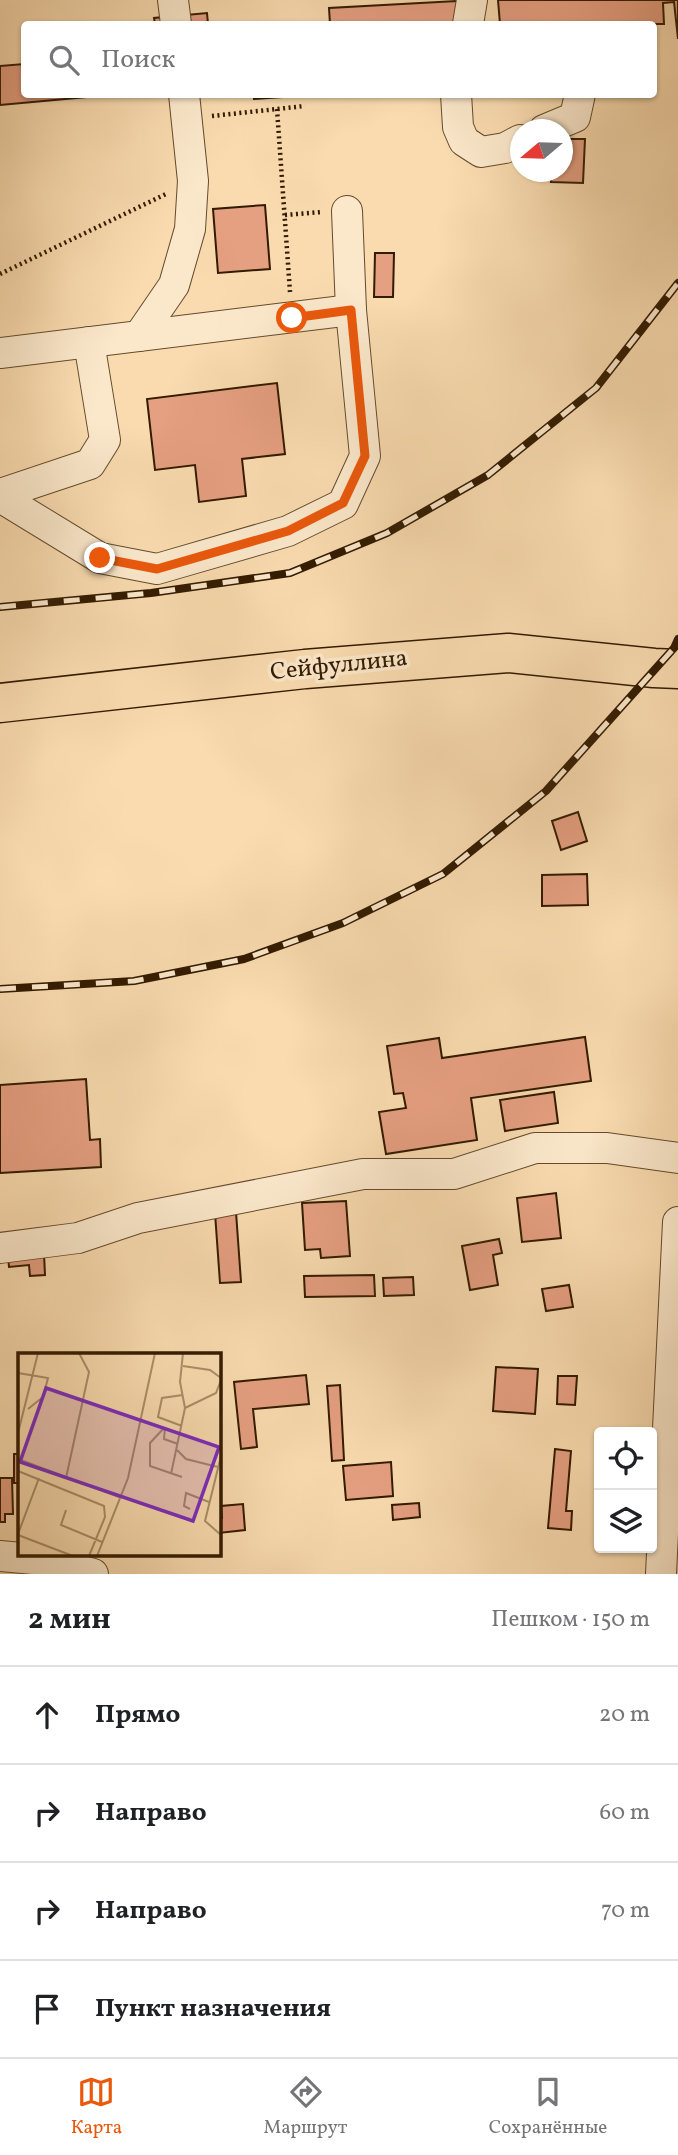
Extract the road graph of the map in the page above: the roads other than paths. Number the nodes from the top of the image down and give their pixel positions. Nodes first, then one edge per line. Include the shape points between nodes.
1 (173, 0) edge
2 (472, 0) edge
3 (176, 21) edge
4 (468, 21) edge
5 (456, 98) edge
6 (579, 98) edge
7 (185, 106) edge
8 (570, 119) edge
9 (510, 145) edge
10 (347, 211) road end
11 (351, 310) junction
12 (139, 336) junction
13 (89, 342) junction
14 (0, 353) edge
15 (0, 496) edge
16 (678, 669) edge
17 (0, 703) edge
18 (678, 1158) edge
19 (678, 1222) edge
20 (0, 1248) edge
21 (0, 1556) edge
22 (93, 1574) edge
23 (661, 1574) edge

1 - 3 street
2 - 4 street
5 - 9 street via 464,141 481,152
6 - 8 street via 575,117
7 - 12 street via 192,181 190,229 173,285
10 - 11 street
11 - 12 street
11 - 15 street via 365,456 343,503 288,531 157,569 100,558
12 - 13 street
13 - 14 street
13 - 15 street via 105,440 90,464
16 - 17 main road, Сейфуллина via 508,653 305,669
18 - 20 street via 607,1148 535,1149 454,1174 363,1174 138,1219 78,1238
19 - 23 street
21 - 22 street via 44,1560

